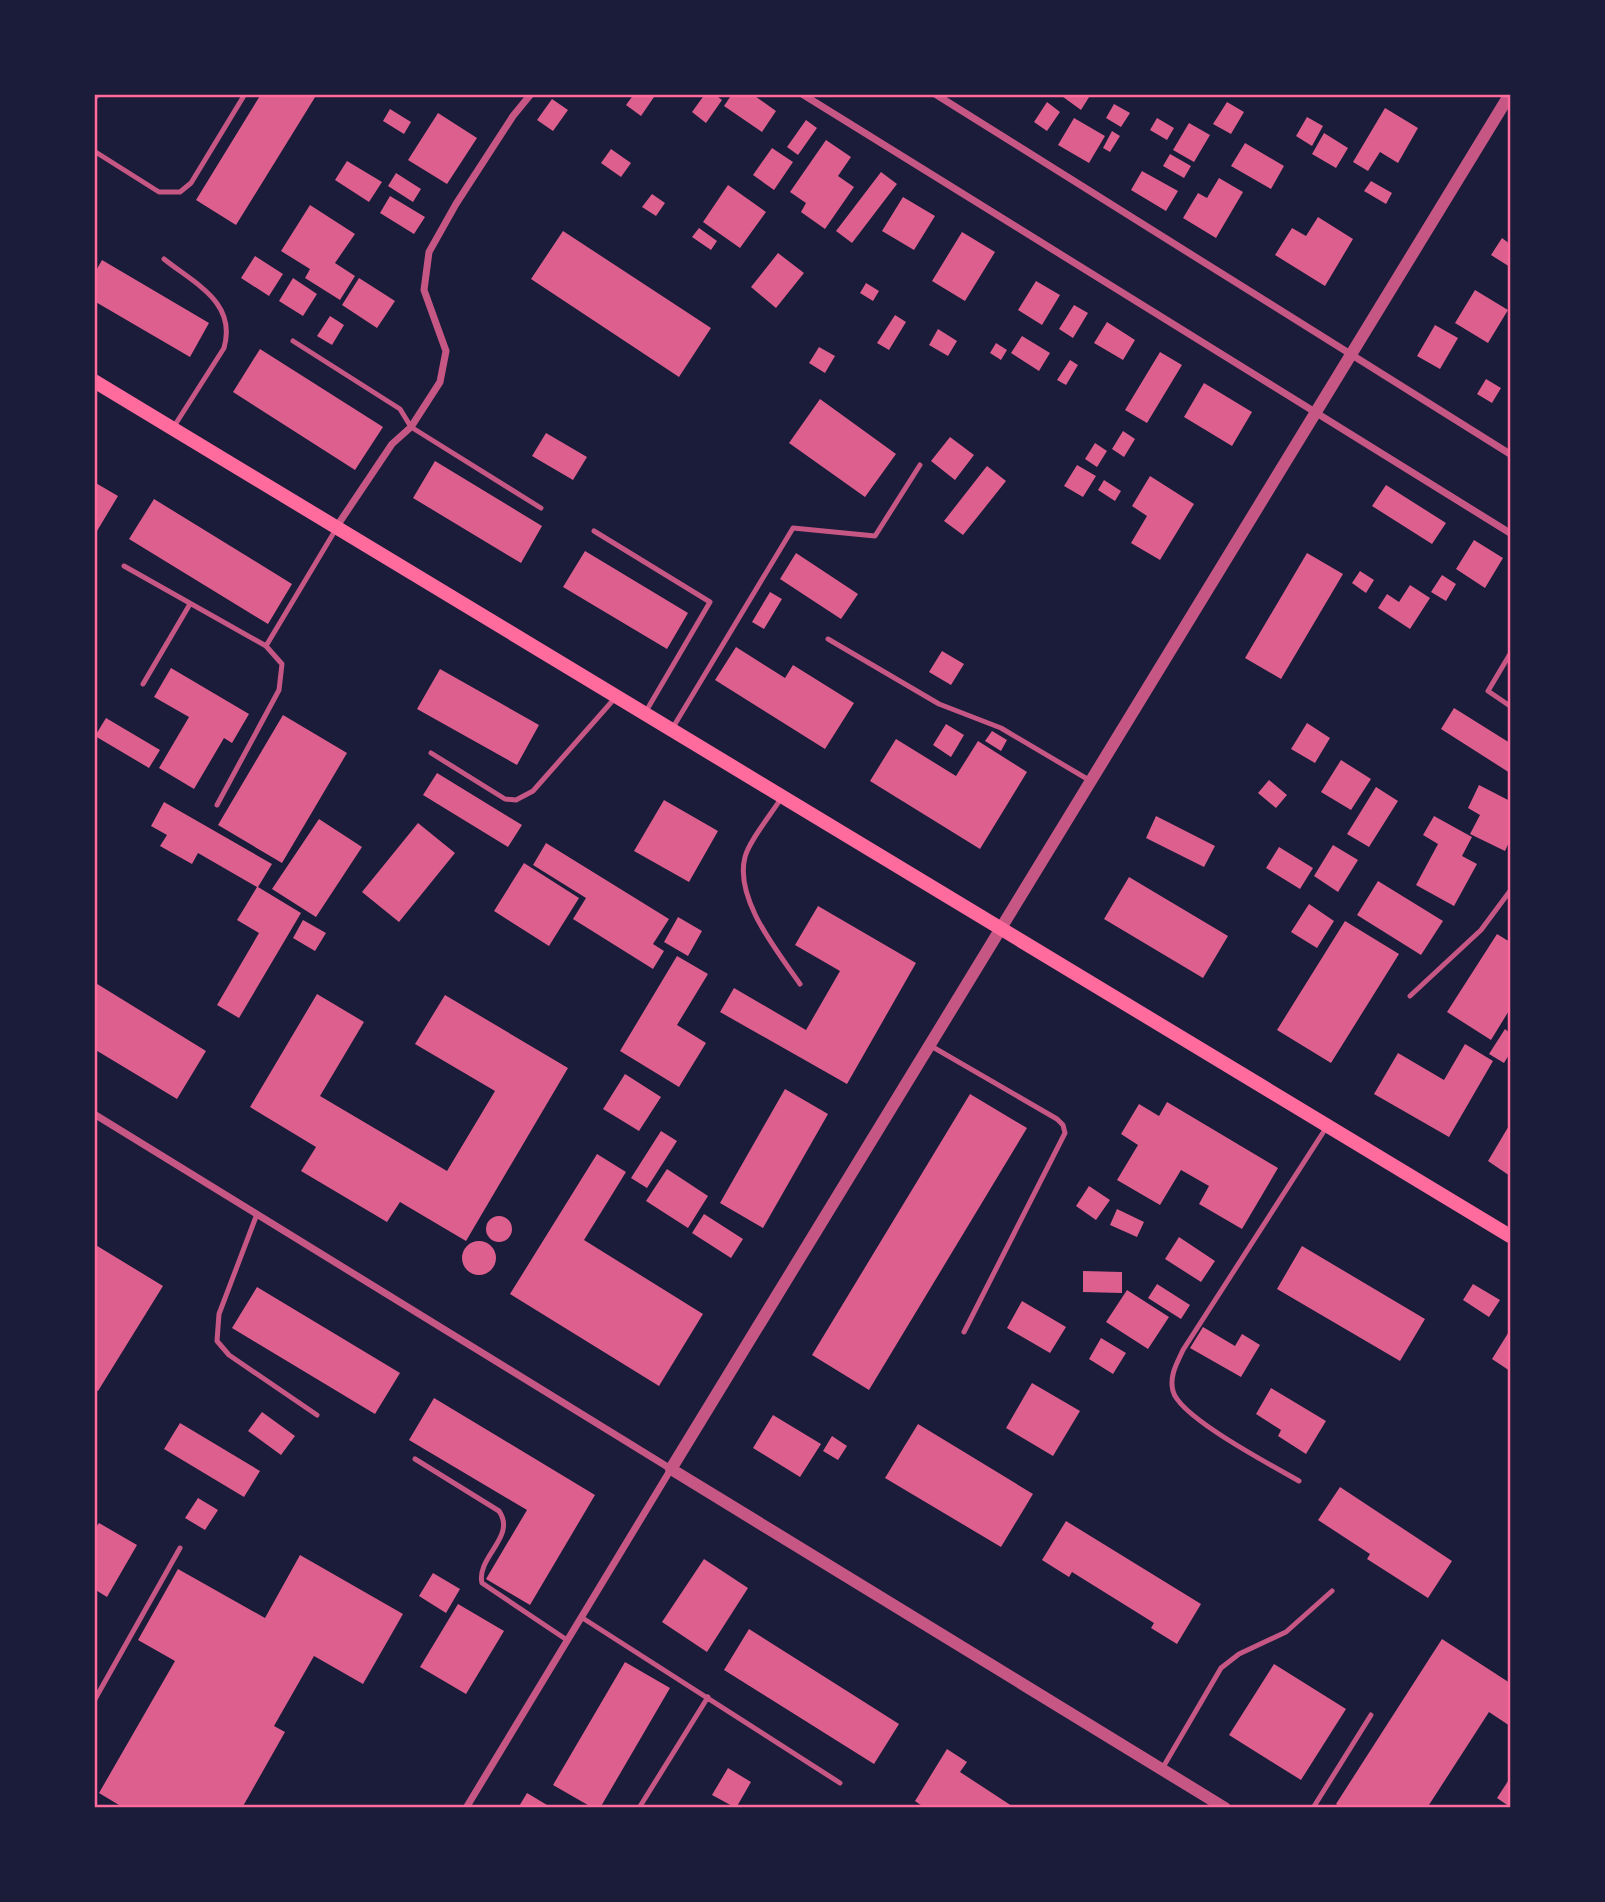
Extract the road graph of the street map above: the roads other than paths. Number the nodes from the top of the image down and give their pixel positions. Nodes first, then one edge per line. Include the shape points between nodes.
1 (98, 94) edge
2 (245, 94) edge
3 (531, 94) edge
4 (802, 94) edge
5 (935, 94) edge
6 (1510, 94) edge
7 (94, 99) edge
8 (94, 151) edge
9 (164, 259) dead end
10 (293, 341) dead end
11 (1352, 356) junction
12 (94, 381) edge
13 (1317, 412) junction
14 (411, 427) junction
15 (173, 428) junction
16 (1510, 454) edge
17 (920, 465) dead end
18 (541, 508) dead end
19 (337, 526) junction
20 (594, 531) dead end
21 (1510, 533) edge
22 (124, 566) dead end
23 (190, 604) junction
24 (828, 639) dead end
25 (266, 646) junction
26 (1510, 653) edge
27 (143, 684) dead end
28 (617, 696) junction
29 (1510, 706) edge
30 (645, 713) junction
31 (672, 729) junction
32 (431, 753) dead end
33 (1092, 781) junction
34 (783, 794) junction
35 (218, 805) dead end
36 (1510, 891) edge
37 (1001, 929) junction
38 (800, 984) dead end
39 (1410, 996) dead end
40 (928, 1044) junction
41 (94, 1114) edge
42 (1327, 1125) junction
43 (257, 1214) junction
44 (1510, 1237) edge
45 (964, 1332) dead end
46 (317, 1415) dead end
47 (415, 1459) dead end
48 (671, 1469) junction
49 (1299, 1482) dead end
50 (180, 1548) dead end
51 (1332, 1591) dead end
52 (581, 1617) junction
53 (567, 1640) junction
54 (708, 1698) junction
55 (94, 1701) edge
56 (1371, 1715) dead end
57 (1162, 1769) junction
58 (840, 1783) dead end
59 (466, 1808) edge
60 (639, 1808) edge
61 (1225, 1808) edge
62 (1314, 1808) edge

1 - 7 lane
2 - 8 lane via 191,183 180,192 159,192
3 - 14 street via 429,252 424,290 446,351 440,382
4 - 13 street
5 - 11 street
6 - 11 street
9 - 15 lane via 220,305 228,334 224,348
10 - 14 lane via 400,409
11 - 13 street
11 - 16 street
12 - 15 main road
13 - 21 street
13 - 33 street
14 - 18 lane
14 - 19 street via 392,444
15 - 19 main road
17 - 31 lane via 875,536 793,528
19 - 25 lane
19 - 28 main road
20 - 30 lane via 710,602
22 - 23 lane
23 - 25 lane
23 - 27 lane
24 - 33 lane via 939,704 1001,728
25 - 35 lane via 282,664 279,690
26 - 29 lane via 1488,691
28 - 30 main road
28 - 32 lane via 533,791 516,800 505,799
30 - 31 main road
31 - 34 main road
33 - 37 street
34 - 37 main road
34 - 38 lane via 744,857 744,885 758,921
36 - 39 lane via 1481,930
37 - 40 street
37 - 42 main road
40 - 45 lane via 1057,1119 1065,1133
40 - 48 street
41 - 43 street
42 - 44 main road
42 - 49 lane via 1183,1350 1172,1380 1173,1392 1187,1413
43 - 46 lane via 219,1314 218,1341 229,1355
43 - 48 street
47 - 53 lane via 499,1511 504,1531 482,1571 482,1584
48 - 52 street
48 - 57 street
50 - 55 lane
51 - 57 lane via 1286,1632 1239,1654 1221,1668
52 - 53 street
52 - 54 lane
53 - 59 street
54 - 58 lane
54 - 60 lane
56 - 62 lane
57 - 61 street

